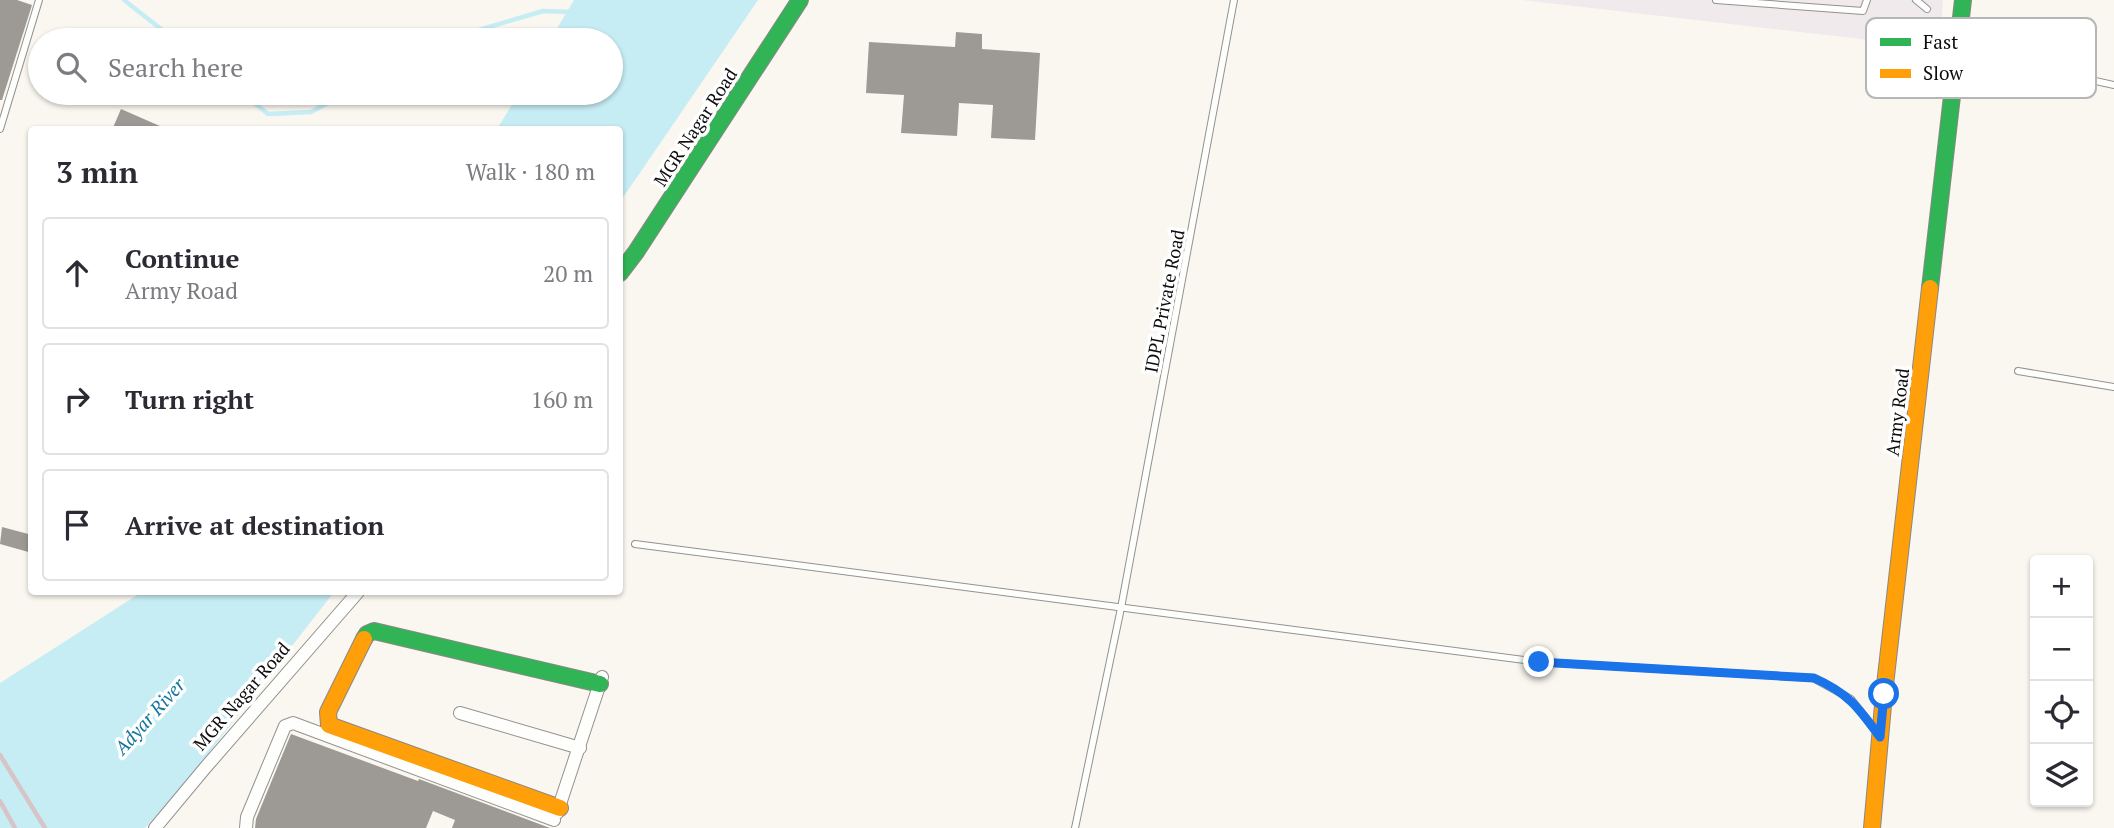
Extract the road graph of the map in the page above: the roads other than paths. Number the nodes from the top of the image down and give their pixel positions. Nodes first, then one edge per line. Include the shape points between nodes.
1 (39, 0) edge
2 (800, 0) edge
3 (1234, 0) edge
4 (1718, 0) edge
5 (1867, 0) edge
6 (1916, 0) edge
7 (1963, 0) edge
8 (1927, 9) dead end
9 (1961, 18) edge
10 (31, 28) edge
11 (28, 37) edge
12 (2096, 81) edge
13 (2114, 85) edge
14 (1953, 98) edge
15 (0, 130) edge
16 (623, 269) edge
17 (2018, 370) dead end
18 (2114, 387) edge
19 (635, 544) dead end
20 (355, 595) edge
21 (1121, 608) junction
22 (601, 680) joint
23 (460, 713) dead end
24 (1880, 737) junction
25 (580, 748) junction
26 (555, 819) edge
27 (155, 828) edge
28 (246, 828) edge
29 (1075, 828) edge
30 (1872, 828) edge

1 - 10 lane
2 - 16 street, MGR Nagar Road
3 - 21 lane, IDPL Private Road
4 - 5 lane via 1863,11
6 - 8 lane
7 - 9 street, Army Road
11 - 15 lane
12 - 13 lane
14 - 24 street, Army Road
17 - 18 lane
19 - 21 lane
20 - 27 street, MGR Nagar Road
21 - 24 lane via 1539,662 1814,678 1851,699
21 - 29 lane, IDPL Private Road
22 - 25 street
22 - 26 street via 374,631 367,634 328,712 329,725
23 - 25 street
24 - 30 street, Army Road
25 - 26 street
26 - 28 street via 293,723 285,726

